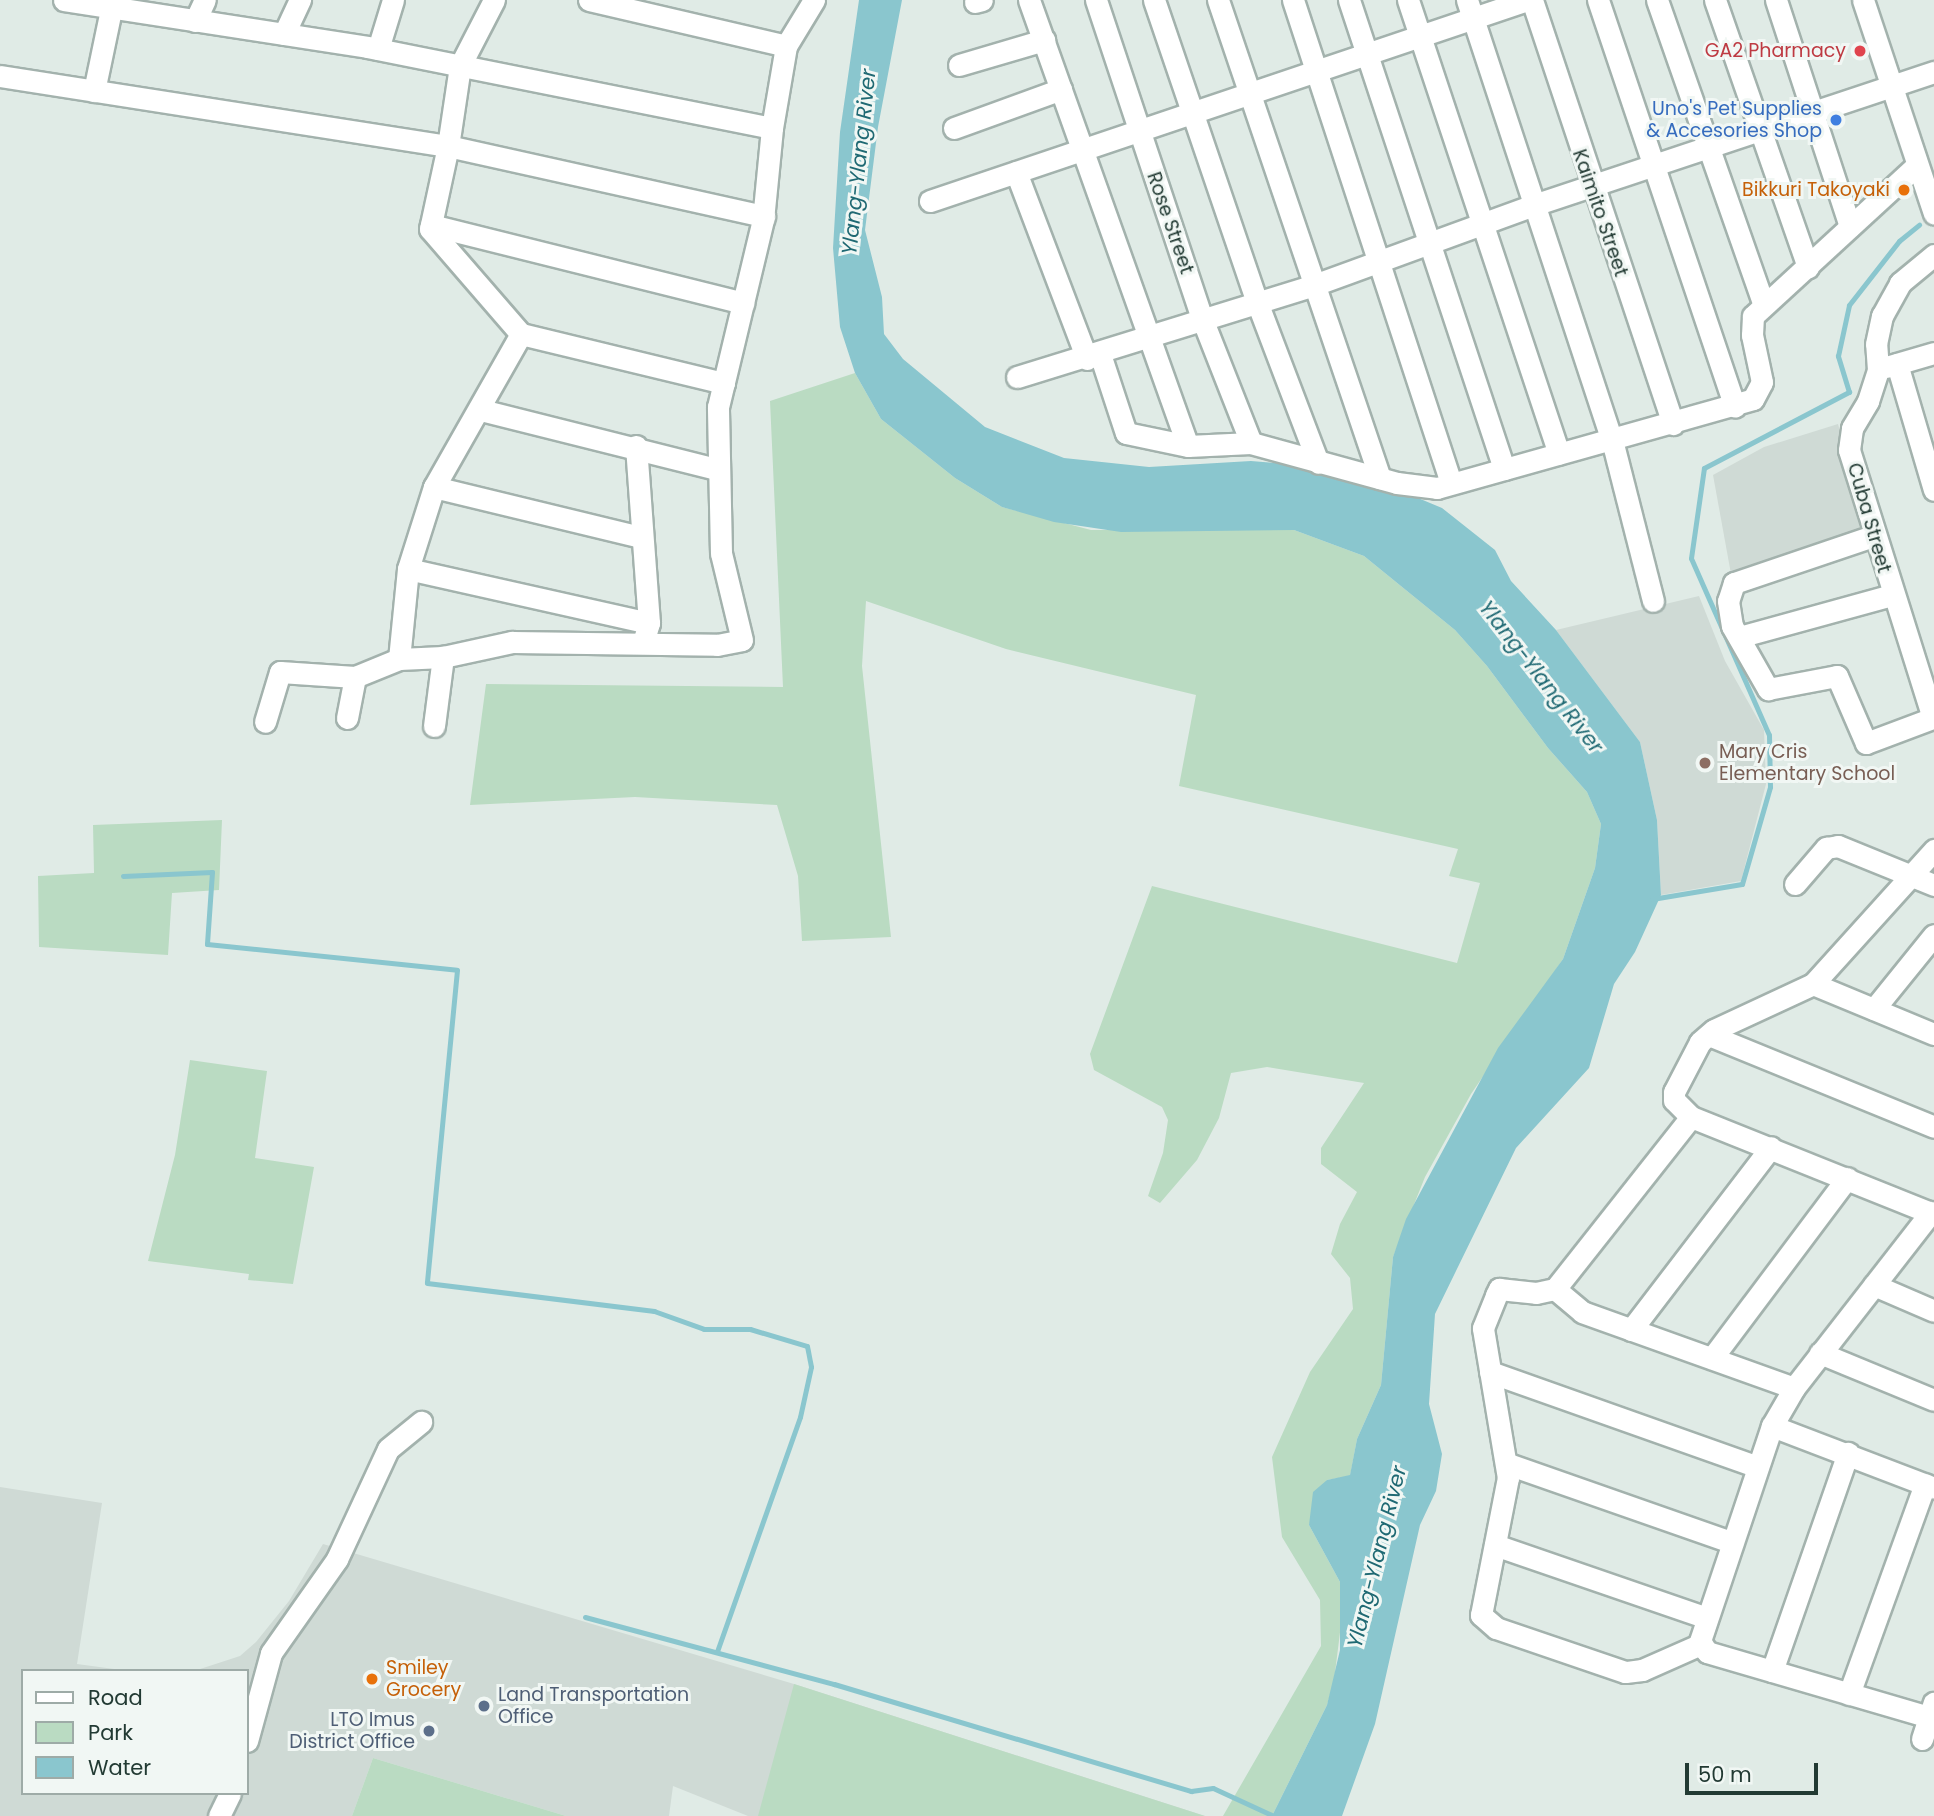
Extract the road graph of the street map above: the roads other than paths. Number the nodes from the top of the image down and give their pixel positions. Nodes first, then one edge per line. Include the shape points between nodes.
1 (64, 0) edge
2 (205, 0) edge
3 (300, 0) edge
4 (393, 0) edge
5 (494, 0) edge
6 (589, 0) edge
7 (814, 0) edge
8 (1029, 0) edge
9 (1096, 0) edge
10 (1154, 0) edge
11 (1218, 0) edge
12 (1293, 0) edge
13 (1349, 0) edge
14 (1408, 0) edge
15 (1529, 0) edge
16 (1598, 0) edge
17 (1657, 0) edge
18 (1715, 0) edge
19 (1776, 0) edge
20 (1863, 0) edge
21 (111, 4) edge
22 (1470, 10) edge
23 (195, 20) junction
24 (284, 34) junction
25 (1419, 36) junction
26 (1044, 40) junction
27 (786, 46) junction
28 (378, 50) junction
29 (1366, 54) junction
30 (959, 65) dead end
31 (460, 66) junction
32 (1316, 71) junction
33 (1934, 72) edge
34 (0, 76) edge
35 (1061, 89) junction
36 (1892, 89) junction
37 (94, 91) junction
38 (1248, 93) junction
39 (1191, 113) junction
40 (1814, 113) junction
41 (772, 128) junction
42 (954, 128) dead end
43 (1138, 129) junction
44 (1761, 131) junction
45 (448, 146) junction
46 (1708, 149) junction
47 (1082, 150) junction
48 (1654, 166) junction
49 (1915, 167) junction
50 (1016, 172) junction
51 (1591, 187) junction
52 (930, 201) dead end
53 (1534, 205) junction
54 (1934, 214) edge
55 (764, 216) junction
56 (1480, 223) junction
57 (431, 225) junction
58 (1850, 226) junction
59 (1430, 243) junction
60 (1934, 255) edge
61 (1375, 261) junction
62 (1808, 267) junction
63 (1314, 285) junction
64 (1257, 302) junction
65 (743, 303) junction
66 (1764, 305) junction
67 (1203, 321) junction
68 (521, 334) junction
69 (1150, 336) junction
70 (1934, 353) edge
71 (1093, 356) junction
72 (1887, 367) junction
73 (1017, 377) dead end
74 (724, 383) junction
75 (1735, 407) junction
76 (481, 410) junction
77 (1672, 424) junction
78 (1612, 440) junction
79 (1251, 443) junction
80 (636, 446) junction
81 (1188, 446) junction
82 (1559, 454) junction
83 (1318, 463) junction
84 (1504, 469) junction
85 (719, 470) junction
86 (1380, 478) junction
87 (1451, 483) junction
88 (434, 487) junction
89 (1934, 490) edge
90 (1873, 536) junction
91 (641, 537) junction
92 (408, 569) junction
93 (1892, 595) junction
94 (1653, 601) dead end
95 (649, 623) junction
96 (1739, 638) junction
97 (642, 646) junction
98 (443, 657) junction
99 (399, 659) junction
100 (355, 677) junction
101 (347, 718) dead end
102 (1933, 718) edge
103 (265, 723) dead end
104 (435, 726) dead end
105 (1934, 850) edge
106 (1912, 873) junction
107 (1795, 884) dead end
108 (1934, 885) edge
109 (1934, 935) edge
110 (1813, 984) junction
111 (1874, 1009) junction
112 (1934, 1034) edge
113 (1709, 1035) junction
114 (1691, 1117) junction
115 (1934, 1127) edge
116 (1770, 1147) junction
117 (1847, 1178) junction
118 (1932, 1213) edge
119 (1874, 1285) junction
120 (1555, 1289) junction
121 (1934, 1311) edge
122 (1630, 1329) junction
123 (1820, 1353) junction
124 (1712, 1359) junction
125 (1490, 1372) junction
126 (1794, 1388) junction
127 (1934, 1400) edge
128 (421, 1422) dead end
129 (1772, 1426) junction
130 (1848, 1454) junction
131 (1508, 1464) junction
132 (1758, 1467) junction
133 (1929, 1486) edge
134 (1733, 1543) junction
135 (1494, 1545) junction
136 (1707, 1618) junction
137 (1702, 1644) junction
138 (1772, 1671) junction
139 (1849, 1694) junction
140 (1931, 1710) edge
141 (248, 1737) edge
142 (1922, 1739) dead end
143 (230, 1795) edge
144 (230, 1795) edge
145 (219, 1816) edge
146 (225, 1816) edge

1 - 21 street
2 - 23 street
3 - 24 street
4 - 28 street
5 - 31 street
6 - 27 street
7 - 27 street
8 - 26 street
9 - 43 street, Rose Street
10 - 39 street
11 - 38 street
12 - 32 street
13 - 29 street
14 - 25 street
15 - 22 street
15 - 51 street, Kaimito Street
16 - 48 street
17 - 46 street
18 - 44 street
19 - 40 street
20 - 36 street
21 - 23 street
21 - 37 street
22 - 25 street
22 - 53 street
23 - 24 street
24 - 28 street
25 - 29 street
25 - 56 street
26 - 30 street
26 - 35 street
27 - 41 street
28 - 31 street
29 - 32 street
29 - 59 street
31 - 41 street
31 - 45 street
32 - 38 street
32 - 61 street
33 - 36 street
34 - 37 street
35 - 42 street
35 - 47 street
36 - 40 street
36 - 49 street
37 - 45 street
38 - 39 street
38 - 63 street
39 - 43 street
39 - 64 street
40 - 44 street
40 - 58 street
41 - 55 street
43 - 47 street
43 - 67 street, Rose Street
44 - 46 street
44 - 62 street
45 - 55 street
45 - 57 street
46 - 48 street
46 - 66 street
47 - 50 street
47 - 69 street
48 - 51 street
48 - 75 street
49 - 54 street
49 - 58 street
50 - 52 street
50 - 71 street
51 - 53 street
51 - 77 street, Kaimito Street
53 - 56 street
53 - 78 street
55 - 65 street
56 - 59 street
56 - 82 street
57 - 65 street
57 - 68 street
58 - 62 street
59 - 61 street
59 - 84 street
60 - 72 street, Cuba Street via 1900,283 1882,316 1876,344
61 - 63 street
61 - 87 street
62 - 66 street
63 - 64 street
63 - 86 street
64 - 67 street
64 - 83 street
65 - 74 street
66 - 75 street via 1751,326 1762,386 1758,395
67 - 69 street
67 - 79 street, Rose Street
68 - 74 street
68 - 76 street
69 - 71 street
69 - 81 street
70 - 72 street
71 - 73 street
71 - 81 street via 1126,433
72 - 89 street
72 - 90 street, Cuba Street via 1852,428 1849,450
74 - 85 street via 718,407
75 - 77 street
76 - 80 street
76 - 88 street
77 - 78 street
78 - 82 street
78 - 94 street
79 - 81 street
79 - 83 street
80 - 85 street
80 - 91 street
82 - 84 street
83 - 86 street
84 - 87 street
85 - 97 street via 721,553 742,640
86 - 87 street via 1420,487
88 - 91 street
88 - 92 street
90 - 93 street, Cuba Street
90 - 96 street via 1734,583 1728,601
91 - 95 street
92 - 95 street
92 - 99 street
93 - 96 street
93 - 102 street, Cuba Street
95 - 97 street
96 - 102 street via 1768,690 1837,676 1866,743
97 - 98 street via 512,642
98 - 99 street
98 - 104 street
99 - 100 street
100 - 101 street
100 - 103 street via 280,672
105 - 106 street
106 - 107 street via 1838,846 1826,848
106 - 108 street
106 - 110 street
109 - 111 street
110 - 111 street
110 - 113 street
111 - 112 street
113 - 114 street via 1700,1042 1674,1092 1674,1100
113 - 115 street
114 - 116 street
114 - 120 street
116 - 117 street
116 - 122 street
117 - 118 street
117 - 124 street
118 - 119 street
119 - 121 street
119 - 123 street
120 - 122 street via 1582,1312
120 - 125 street via 1536,1293 1499,1289 1483,1328
122 - 124 street
123 - 126 street
123 - 127 street
124 - 126 street
125 - 131 street
125 - 132 street
126 - 129 street
128 - 141 street via 388,1449 337,1559 271,1653
129 - 130 street
129 - 132 street
130 - 133 street
130 - 138 street
131 - 134 street
131 - 135 street
132 - 134 street
133 - 139 street
134 - 136 street
135 - 136 street
135 - 137 street via 1481,1615 1496,1628 1625,1672 1642,1670
136 - 137 street
137 - 138 street via 1707,1652
138 - 139 street
139 - 140 street
140 - 142 street
143 - 145 street
144 - 146 street

